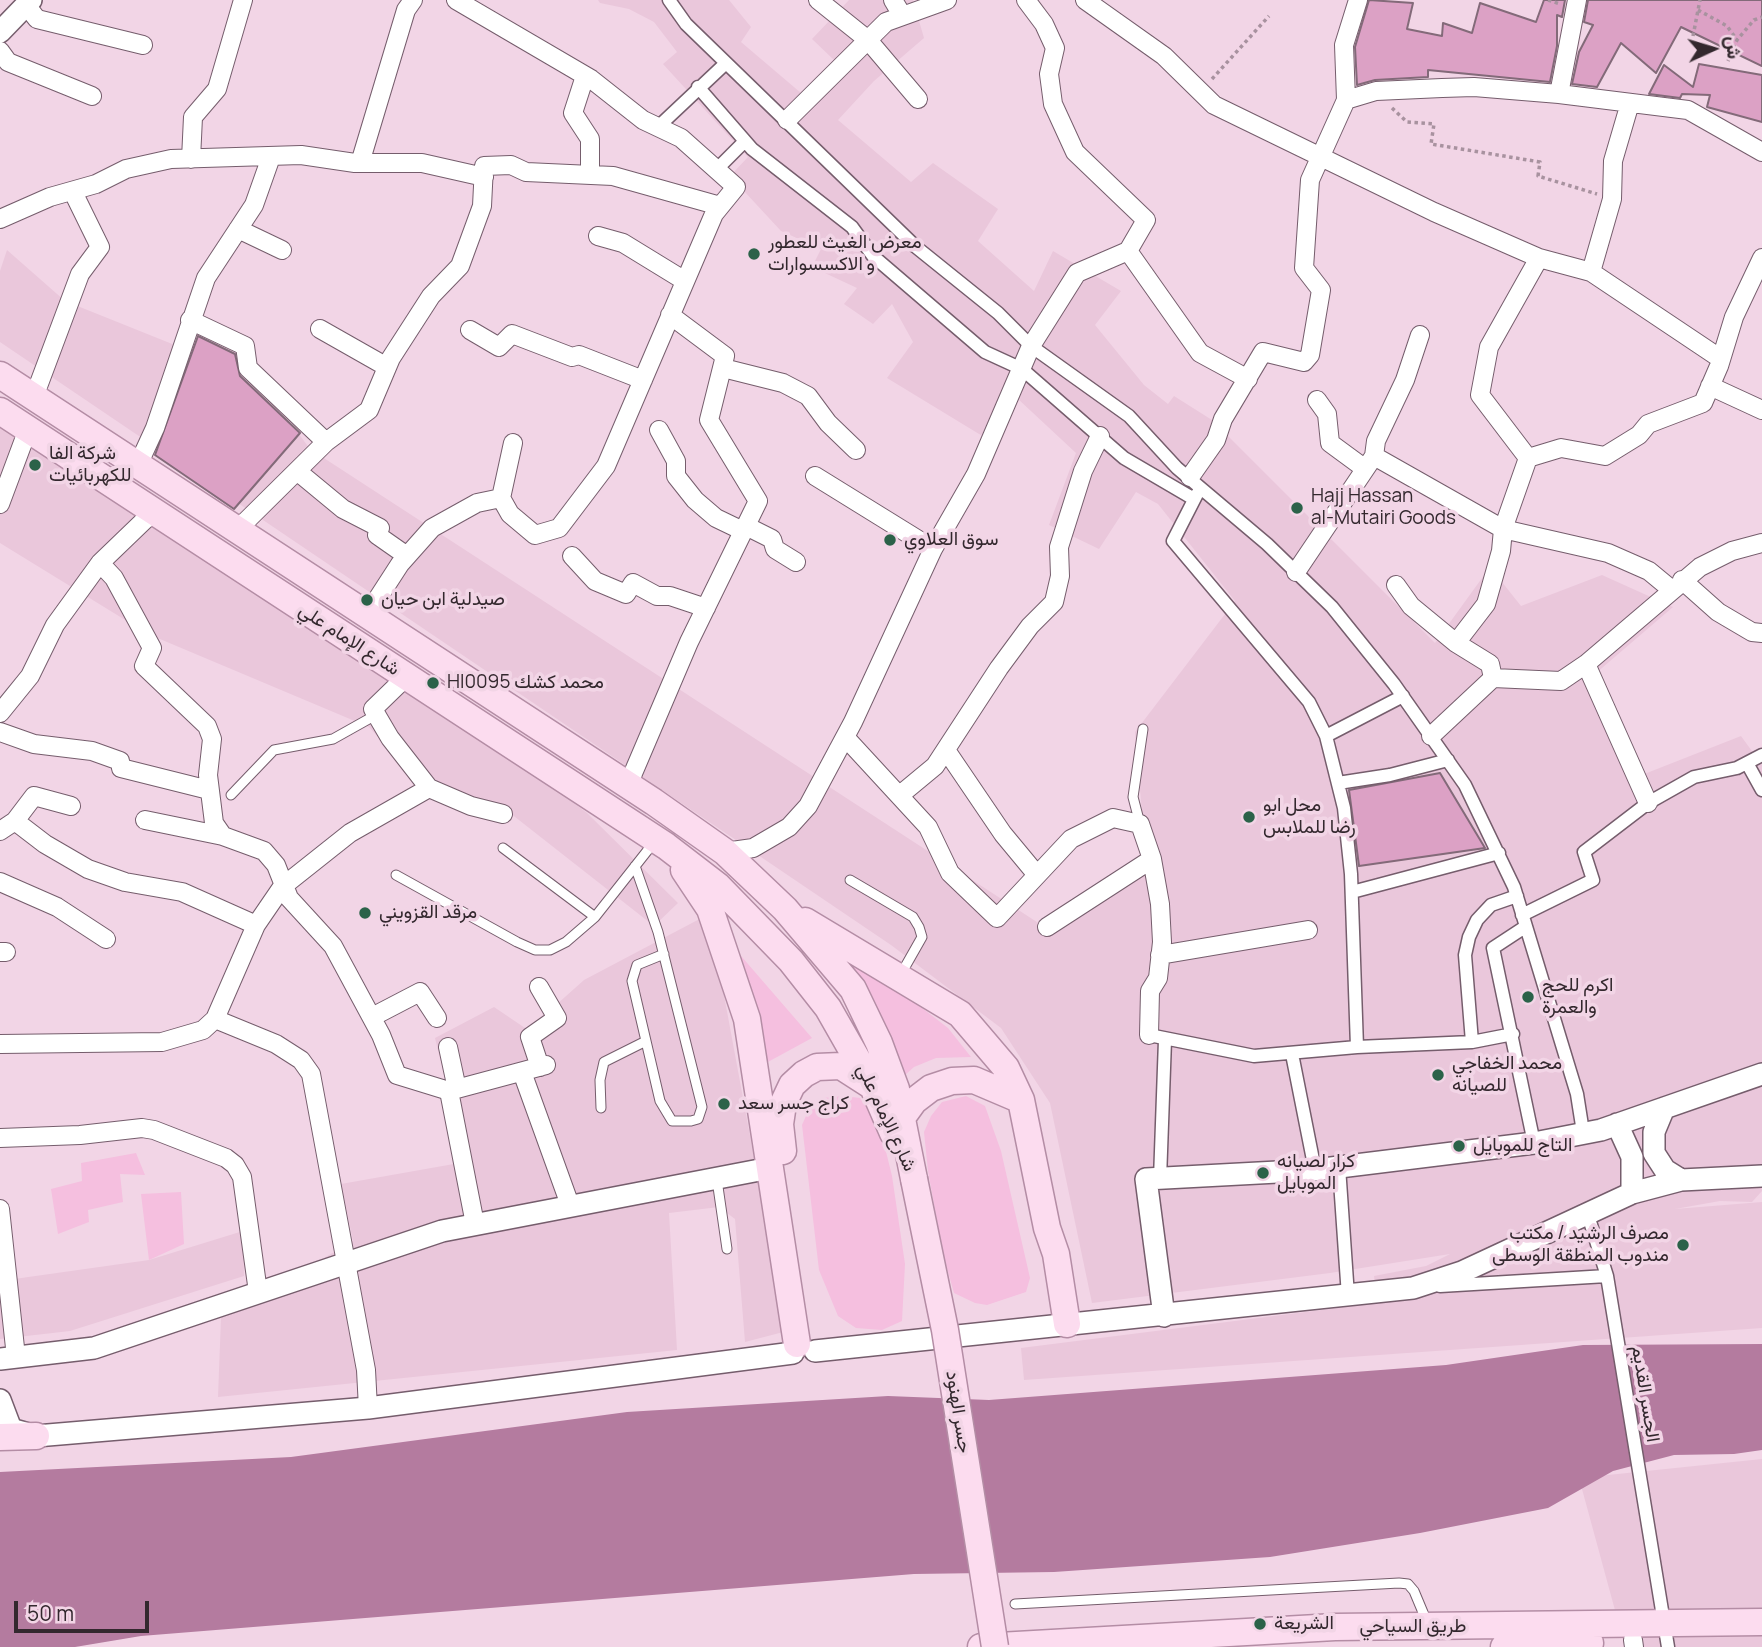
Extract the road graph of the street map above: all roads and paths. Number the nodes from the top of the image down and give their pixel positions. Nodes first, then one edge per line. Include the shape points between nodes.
1 (243, 0) edge
2 (413, 0) edge
3 (456, 0) edge
4 (669, 0) edge
5 (818, 0) edge
6 (947, 0) edge
7 (1027, 0) edge
8 (1085, 0) edge
9 (1358, 0) edge
10 (1577, 0) edge
11 (1700, 0) edge
12 (29, 3) edge
13 (898, 8) edge
14 (1698, 10) junction
15 (1269, 16) dead end
16 (1762, 17) edge
17 (0, 32) edge
18 (1693, 36) dead end
19 (868, 40) junction
20 (1737, 40) junction
21 (143, 45) dead end
22 (0, 51) edge
23 (1728, 61) dead end
24 (726, 63) junction
25 (584, 76) junction
26 (698, 87) junction
27 (1376, 91) junction
28 (1201, 92) junction
29 (1559, 94) junction
30 (92, 96) dead end
31 (918, 99) dead end
32 (1346, 100) junction
33 (1630, 103) junction
34 (787, 120) junction
35 (658, 127) junction
36 (745, 141) junction
37 (1762, 152) edge
38 (1320, 155) junction
39 (271, 157) junction
40 (191, 159) junction
41 (360, 163) junction
42 (716, 170) junction
43 (590, 174) junction
44 (484, 177) junction
45 (73, 192) junction
46 (1612, 199) junction
47 (720, 206) junction
48 (0, 219) edge
49 (238, 229) junction
50 (598, 236) dead end
51 (282, 250) dead end
52 (1128, 251) junction
53 (1539, 258) junction
54 (1762, 258) edge
55 (1591, 272) junction
56 (685, 281) junction
57 (670, 316) junction
58 (190, 320) junction
59 (320, 329) dead end
60 (470, 330) dead end
61 (1420, 335) dead end
62 (1031, 346) junction
63 (1721, 359) junction
64 (387, 367) junction
65 (723, 368) junction
66 (1022, 369) junction
67 (0, 375) edge
68 (1248, 379) junction
69 (643, 380) junction
70 (1710, 386) junction
71 (34, 397) junction
72 (1317, 400) dead end
73 (1762, 410) edge
74 (0, 411) edge
75 (28, 429) junction
76 (659, 430) dead end
77 (1100, 436) junction
78 (326, 442) junction
79 (513, 443) dead end
80 (856, 450) dead end
81 (1528, 458) junction
82 (1369, 462) junction
83 (138, 465) junction
84 (297, 471) junction
85 (815, 477) dead end
86 (1195, 488) junction
87 (501, 498) junction
88 (0, 504) edge
89 (153, 512) junction
90 (745, 529) junction
91 (1503, 529) junction
92 (237, 530) junction
93 (1762, 543) edge
94 (933, 549) junction
95 (407, 556) junction
96 (572, 556) dead end
97 (796, 562) dead end
98 (100, 563) junction
99 (1296, 572) junction
100 (1396, 585) dead end
101 (1677, 585) junction
102 (706, 608) junction
103 (366, 615) junction
104 (1762, 633) edge
105 (1456, 643) junction
106 (1586, 664) junction
107 (406, 677) junction
108 (1493, 678) junction
109 (1403, 696) junction
110 (0, 713) edge
111 (374, 716) junction
112 (1143, 729) dead end
113 (0, 732) edge
114 (1326, 736) junction
115 (1431, 736) junction
116 (845, 737) junction
117 (946, 750) junction
118 (1762, 755) edge
119 (1448, 760) junction
120 (1747, 763) junction
121 (1338, 783) junction
122 (628, 785) junction
123 (429, 788) junction
124 (209, 790) junction
125 (1762, 790) edge
126 (231, 795) dead end
127 (900, 795) junction
128 (1648, 803) junction
129 (71, 806) dead end
130 (503, 814) dead end
131 (673, 814) junction
132 (145, 820) dead end
133 (1140, 824) junction
134 (7, 826) edge
135 (223, 836) junction
136 (661, 843) junction
137 (503, 848) dead end
138 (725, 852) junction
139 (1499, 853) junction
140 (1152, 859) junction
141 (635, 866) junction
142 (396, 875) dead end
143 (1037, 875) junction
144 (850, 880) dead end
145 (0, 882) edge
146 (282, 887) junction
147 (1352, 892) junction
148 (1517, 896) junction
149 (785, 909) junction
150 (595, 917) junction
151 (1524, 921) junction
152 (256, 925) junction
153 (1047, 927) dead end
154 (1308, 930) dead end
155 (106, 939) dead end
156 (664, 954) junction
157 (1160, 956) junction
158 (901, 976) junction
159 (539, 986) dead end
160 (372, 1017) junction
161 (437, 1017) dead end
162 (215, 1019) junction
163 (1513, 1034) junction
164 (1157, 1037) junction
165 (646, 1041) junction
166 (1472, 1042) junction
167 (0, 1044) edge
168 (448, 1047) dead end
169 (1357, 1047) junction
170 (1292, 1054) junction
171 (536, 1068) junction
172 (1762, 1073) edge
173 (873, 1087) junction
174 (453, 1090) junction
175 (1021, 1100) junction
176 (601, 1108) dead end
177 (1664, 1108) junction
178 (901, 1119) junction
179 (1617, 1124) junction
180 (1583, 1132) junction
181 (0, 1138) edge
182 (1534, 1143) junction
183 (1339, 1167) junction
184 (770, 1168) junction
185 (1315, 1170) junction
186 (1762, 1176) edge
187 (716, 1178) junction
188 (914, 1179) junction
189 (1160, 1179) junction
190 (1681, 1181) junction
191 (1632, 1193) junction
192 (570, 1205) junction
193 (0, 1209) edge
194 (1587, 1212) junction
195 (475, 1224) junction
196 (727, 1250) dead end
197 (345, 1262) junction
198 (1607, 1276) junction
199 (1413, 1288) junction
200 (258, 1292) junction
201 (1349, 1296) junction
202 (1164, 1316) junction
203 (1060, 1325) junction
204 (804, 1348) junction
205 (8, 1358) edge
206 (0, 1400) edge
207 (368, 1408) junction
208 (36, 1436) junction
209 (0, 1437) edge
210 (1015, 1604) dead end
211 (1762, 1622) edge
212 (1429, 1627) junction
213 (1762, 1634) edge
214 (1666, 1636) edge
215 (1358, 1637) edge
216 (1319, 1638) edge
217 (1633, 1644) edge
218 (1544, 1646) edge
219 (981, 1647) edge
220 (995, 1647) edge
221 (1504, 1647) edge

1 - 40 street via 217,89 193,117
2 - 41 street via 406,10
3 - 25 street
4 - 24 street
5 - 19 street
6 - 13 street
7 - 52 street via 1055,48 1049,74 1053,104 1075,152 1146,220
8 - 28 street via 1164,56
9 - 32 street via 1344,45
10 - 29 street
11 - 14 path
12 - 17 street
12 - 21 street via 37,19
13 - 19 street
14 - 18 path
14 - 20 path via 1727,26
15 - 28 path
16 - 20 path
19 - 31 street
19 - 34 street
20 - 23 path
22 - 30 street via 8,62
24 - 26 street
24 - 34 street
25 - 35 street
25 - 43 street via 573,113 590,139
26 - 35 street
26 - 36 street
27 - 29 street via 1474,87
27 - 32 street
27 - 46 path via 1407,122 1434,124 1431,144 1540,162 1538,176
28 - 38 street via 1214,105
29 - 33 street
32 - 38 street
33 - 37 street via 1688,110
33 - 46 street via 1613,161
34 - 62 street via 916,247
35 - 42 street via 681,138
36 - 42 street
36 - 66 street via 852,227 873,256 985,352
38 - 53 street
38 - 68 street via 1310,180 1304,268 1321,290 1311,355 1304,362 1263,352
39 - 40 street
39 - 41 street via 301,155
39 - 49 street via 254,205
40 - 45 street via 147,162
41 - 44 street via 422,163
42 - 47 street via 736,187
43 - 44 street via 526,172 511,165 484,166
43 - 47 street via 613,176
44 - 64 street via 482,206 460,266 431,296
45 - 48 street
45 - 71 street via 100,247 80,274
46 - 55 street
47 - 56 street
49 - 51 street
49 - 58 street via 206,278
50 - 56 street via 623,243
52 - 62 street via 1077,273
52 - 68 street via 1200,353
53 - 55 street
53 - 81 street via 1489,347 1480,395
54 - 63 street via 1734,317
55 - 63 street
56 - 57 street
57 - 65 street via 725,355
57 - 69 street
58 - 78 street via 245,346 248,368
58 - 83 street via 155,428
59 - 64 street
60 - 69 street via 499,347 512,334
61 - 82 street
62 - 66 street
62 - 86 street via 1129,416
63 - 70 street
64 - 78 street via 369,410
65 - 80 street via 783,383 808,396
65 - 90 street via 709,420 758,501
66 - 77 street
66 - 94 street via 976,474
67 - 71 main road, شارع الإمام علي
68 - 86 street via 1223,419
69 - 87 street via 606,466 559,528 535,535 510,514
70 - 73 street
70 - 81 street via 1703,403 1648,424 1605,456 1561,448
71 - 83 main road, شارع الإمام علي
72 - 82 street via 1327,414 1330,443
74 - 75 main road, شارع الإمام علي
75 - 88 street
75 - 89 main road, شارع الإمام علي
76 - 90 street via 676,461 676,476 695,500 716,518
77 - 86 street via 1124,458
77 - 117 street via 1083,471 1059,547 1060,576 1054,603 999,668
78 - 84 street
79 - 87 street
81 - 91 street
82 - 91 street
82 - 99 street
83 - 92 main road, شارع الإمام علي
84 - 92 street
84 - 95 street via 343,509 380,528 377,536
85 - 94 street
86 - 99 street
86 - 114 street via 1173,541 1309,702
87 - 95 street via 456,513 432,528
89 - 98 street
89 - 107 main road, شارع الإمام علي
90 - 97 street via 772,539 775,549
90 - 102 street
91 - 101 street via 1608,553
91 - 105 street via 1486,604
92 - 103 main road, شارع الإمام علي
93 - 101 street via 1732,551
94 - 116 street
95 - 103 street
96 - 102 street via 595,581 626,594 633,583 657,596
98 - 110 street via 55,625 30,676
98 - 124 street via 114,579 152,648 144,666 206,726 212,739
99 - 109 street via 1332,607
100 - 105 street via 1411,606
101 - 104 street via 1752,632
101 - 106 street
102 - 122 street
103 - 122 main road, شارع الإمام علي
105 - 108 street via 1490,664
106 - 108 street via 1561,681
106 - 128 street
107 - 111 street via 373,709
107 - 136 main road, شارع الإمام علي
108 - 115 street
109 - 114 street
109 - 115 street
111 - 123 street
111 - 126 lane via 333,739 274,750
112 - 133 lane via 1133,797
113 - 124 street via 34,744 92,751 120,761 121,768
114 - 121 street
115 - 119 street
116 - 127 street
116 - 138 street via 808,806 789,827 753,848
117 - 127 street via 935,766
117 - 143 street
118 - 120 street
119 - 121 street
119 - 139 street
120 - 125 street
120 - 128 street via 1694,777
121 - 147 street
122 - 131 main road, شارع الإمام علي
123 - 130 street
123 - 146 street via 350,833
124 - 135 street via 214,823
127 - 143 street via 928,827 950,873 997,918
128 - 151 street via 1584,852 1593,880
129 - 134 street via 34,796
131 - 136 main road
131 - 138 main road, شارع الإمام علي
132 - 135 street
133 - 140 street
133 - 143 street via 1114,818 1092,828 1071,839
134 - 152 street via 88,869 125,882 182,892
135 - 146 street via 264,851 276,865
136 - 141 lane
136 - 173 main road, شارع الإمام علي via 718,886 791,961 828,1008
136 - 184 main road via 710,909 729,958 747,1019
137 - 150 lane
138 - 149 main road, شارع الإمام علي
139 - 147 street
139 - 148 street
140 - 153 street
140 - 157 street via 1160,904
141 - 150 lane
141 - 156 lane
142 - 150 lane via 535,950 550,950 566,942
144 - 158 lane via 913,917 919,927 922,937
145 - 155 street via 57,907
146 - 152 street
146 - 160 street via 334,946
147 - 169 street
148 - 151 street
148 - 166 street via 1491,905 1469,937 1465,955
149 - 158 main road
149 - 178 main road, شارع الإمام علي via 853,989 896,1089
151 - 163 street via 1493,948
151 - 180 street via 1577,1094
152 - 162 street
154 - 157 street
156 - 165 lane via 637,965 632,973
156 - 165 lane via 702,1107 698,1119 672,1121 660,1101
157 - 164 street via 1158,978 1150,991
158 - 175 main road via 960,1014 996,1052
159 - 171 street via 557,1018 530,1037
160 - 161 street via 420,992
160 - 174 street via 397,1075
162 - 167 street via 193,1034 162,1042
162 - 197 street via 291,1052 311,1074
163 - 166 street
163 - 182 street
164 - 170 street via 1254,1056
164 - 189 street
165 - 176 lane via 604,1062
166 - 169 street
168 - 174 street
169 - 170 street
170 - 185 street
171 - 174 street
171 - 192 street
172 - 177 street
173 - 188 main road, شارع الإمام علي
173 - 204 main road via 841,1066 817,1068 792,1086 781,1113
174 - 195 street
175 - 178 main road via 974,1080 952,1081 931,1088
175 - 203 main road via 1056,1254
177 - 179 street
177 - 190 street via 1654,1132 1654,1153 1665,1170
178 - 188 main road, شارع الإمام علي
179 - 180 street
179 - 191 street via 1632,1157
180 - 182 street
181 - 200 street via 142,1128 226,1158 242,1177
182 - 183 street
183 - 185 street
183 - 201 street
184 - 187 street
184 - 204 main road
185 - 189 street
186 - 190 street
187 - 192 street
187 - 196 lane
188 - 220 main road, جسر الهنود, bridge via 945,1330
189 - 202 street via 1146,1179
190 - 191 street
191 - 194 street
192 - 195 street
193 - 205 street
194 - 198 street, الجسر القديم
194 - 199 street via 1462,1272
195 - 197 street
197 - 200 street
197 - 207 street via 366,1370
198 - 199 street
198 - 214 street, الجسر القديم
199 - 201 street
200 - 205 street via 94,1348
201 - 202 street
202 - 203 street
203 - 204 street
204 - 207 street
206 - 208 street via 11,1429
207 - 208 street
208 - 209 main road
210 - 212 lane via 1399,1583 1414,1591
211 - 214 main road, طريق السياحي
212 - 214 main road, طريق السياحي
212 - 215 main road, طريق السياحي
213 - 214 main road, طريق السياحي
214 - 217 main road, طريق السياحي
215 - 216 main road, طريق السياحي
216 - 219 main road, طريق السياحي
217 - 218 main road, طريق السياحي
218 - 221 main road, طريق السياحي

